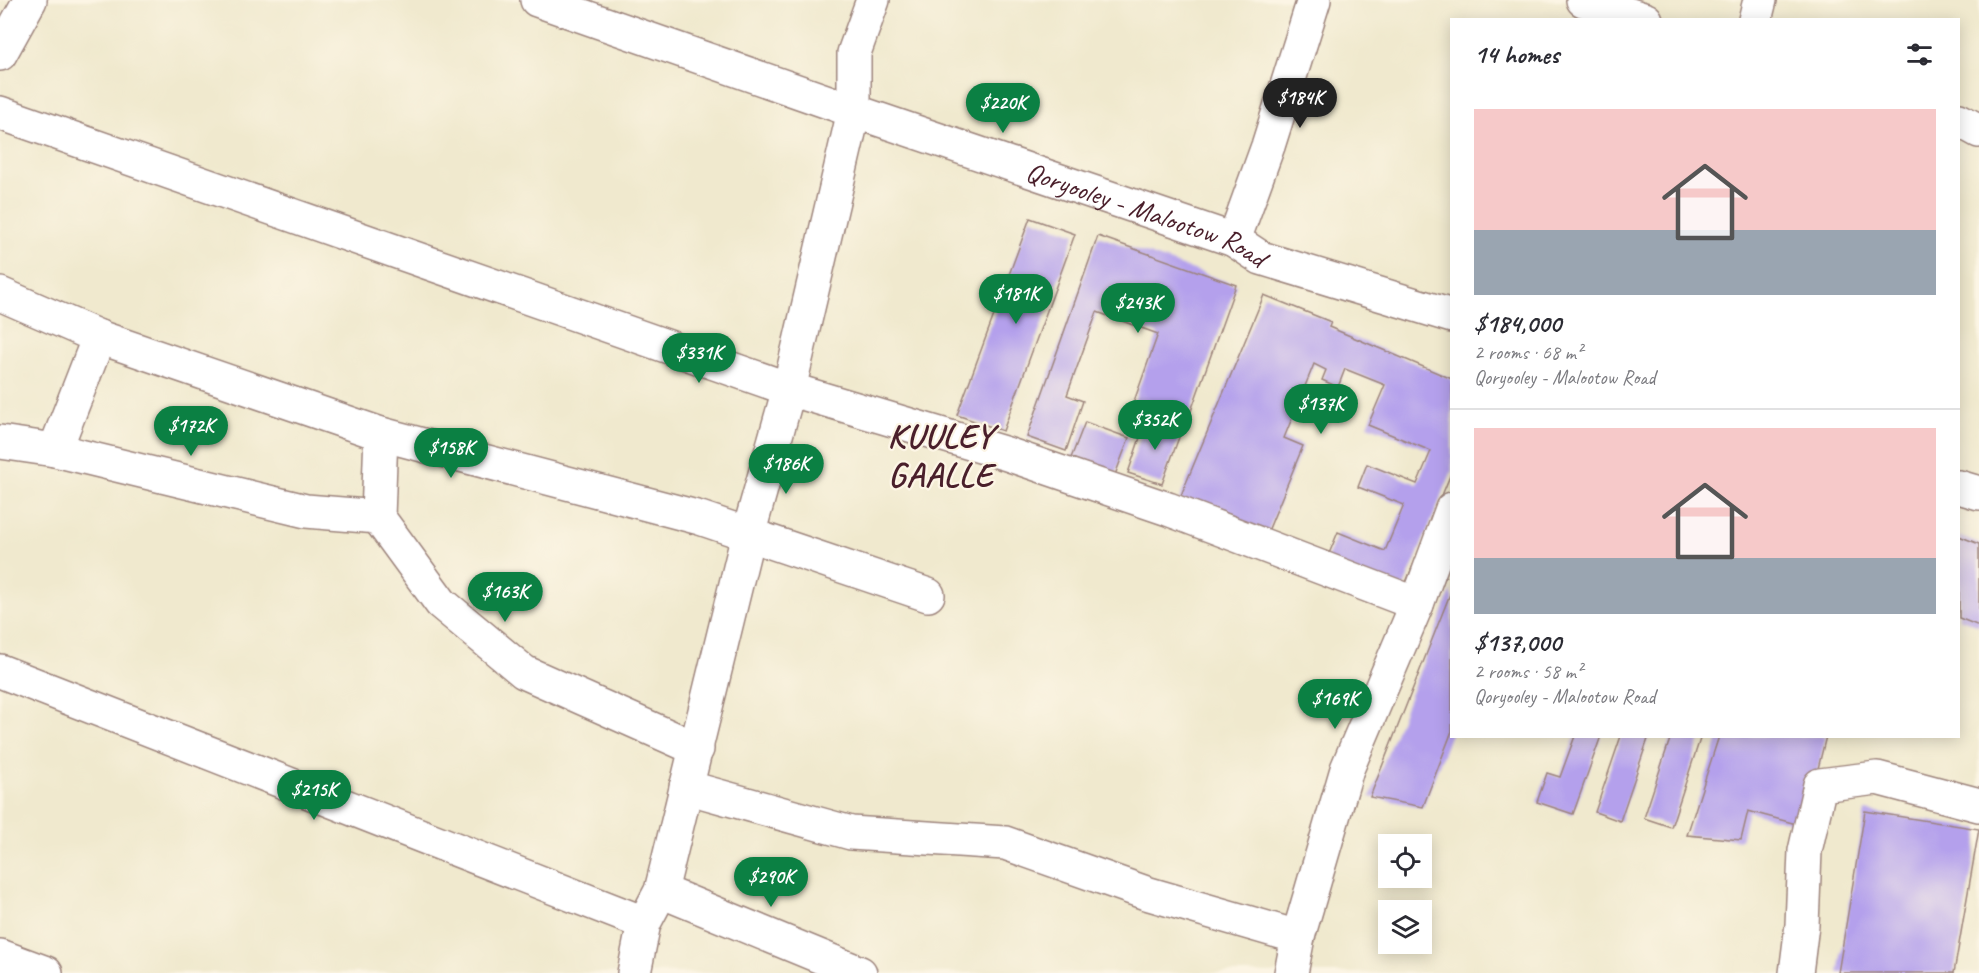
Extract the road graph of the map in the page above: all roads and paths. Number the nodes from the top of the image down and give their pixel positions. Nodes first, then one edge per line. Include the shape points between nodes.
1 (30, 0) edge
2 (537, 0) edge
3 (873, 0) edge
4 (1314, 0) edge
5 (1583, 0) edge
6 (1760, 0) edge
7 (1640, 18) edge
8 (1756, 18) edge
9 (0, 54) edge
10 (854, 111) junction
11 (0, 113) edge
12 (1960, 120) edge
13 (1979, 130) edge
14 (1234, 240) junction
15 (0, 294) edge
16 (1450, 315) edge
17 (99, 337) junction
18 (789, 388) junction
19 (381, 434) junction
20 (0, 442) edge
21 (55, 450) junction
22 (1960, 487) edge
23 (1979, 493) edge
24 (1450, 514) edge
25 (378, 517) junction
26 (748, 535) junction
27 (928, 595) dead end
28 (1417, 604) junction
29 (0, 671) edge
30 (697, 749) junction
31 (686, 787) junction
32 (1979, 805) edge
33 (661, 891) junction
34 (644, 923) junction
35 (1298, 937) junction
36 (0, 956) edge
37 (46, 973) edge
38 (634, 973) edge
39 (860, 973) edge
40 (1291, 973) edge
41 (1797, 973) edge

1 - 9 street
2 - 10 street, Qoryooley - Malootow Road
3 - 10 street via 854,53
4 - 14 street
5 - 7 street
6 - 8 street
10 - 14 street, Qoryooley - Malootow Road
10 - 18 street
11 - 18 street
12 - 13 street
14 - 16 street, Qoryooley - Malootow Road via 1261,258
15 - 17 street
17 - 19 street
17 - 21 street
18 - 26 street
18 - 28 street via 1029,461 1168,509
19 - 25 street
19 - 26 street via 700,518
20 - 21 street
21 - 25 street via 306,512
22 - 23 street
24 - 28 street
25 - 30 street via 441,603 524,672
26 - 27 street
26 - 30 street
28 - 35 street via 1347,769
29 - 34 street
30 - 31 street
31 - 33 street
31 - 35 street via 851,833 1005,843 1146,893
32 - 41 street via 1877,778 1820,785 1805,851
33 - 34 street
33 - 39 street
34 - 38 street
35 - 40 street
36 - 37 street

